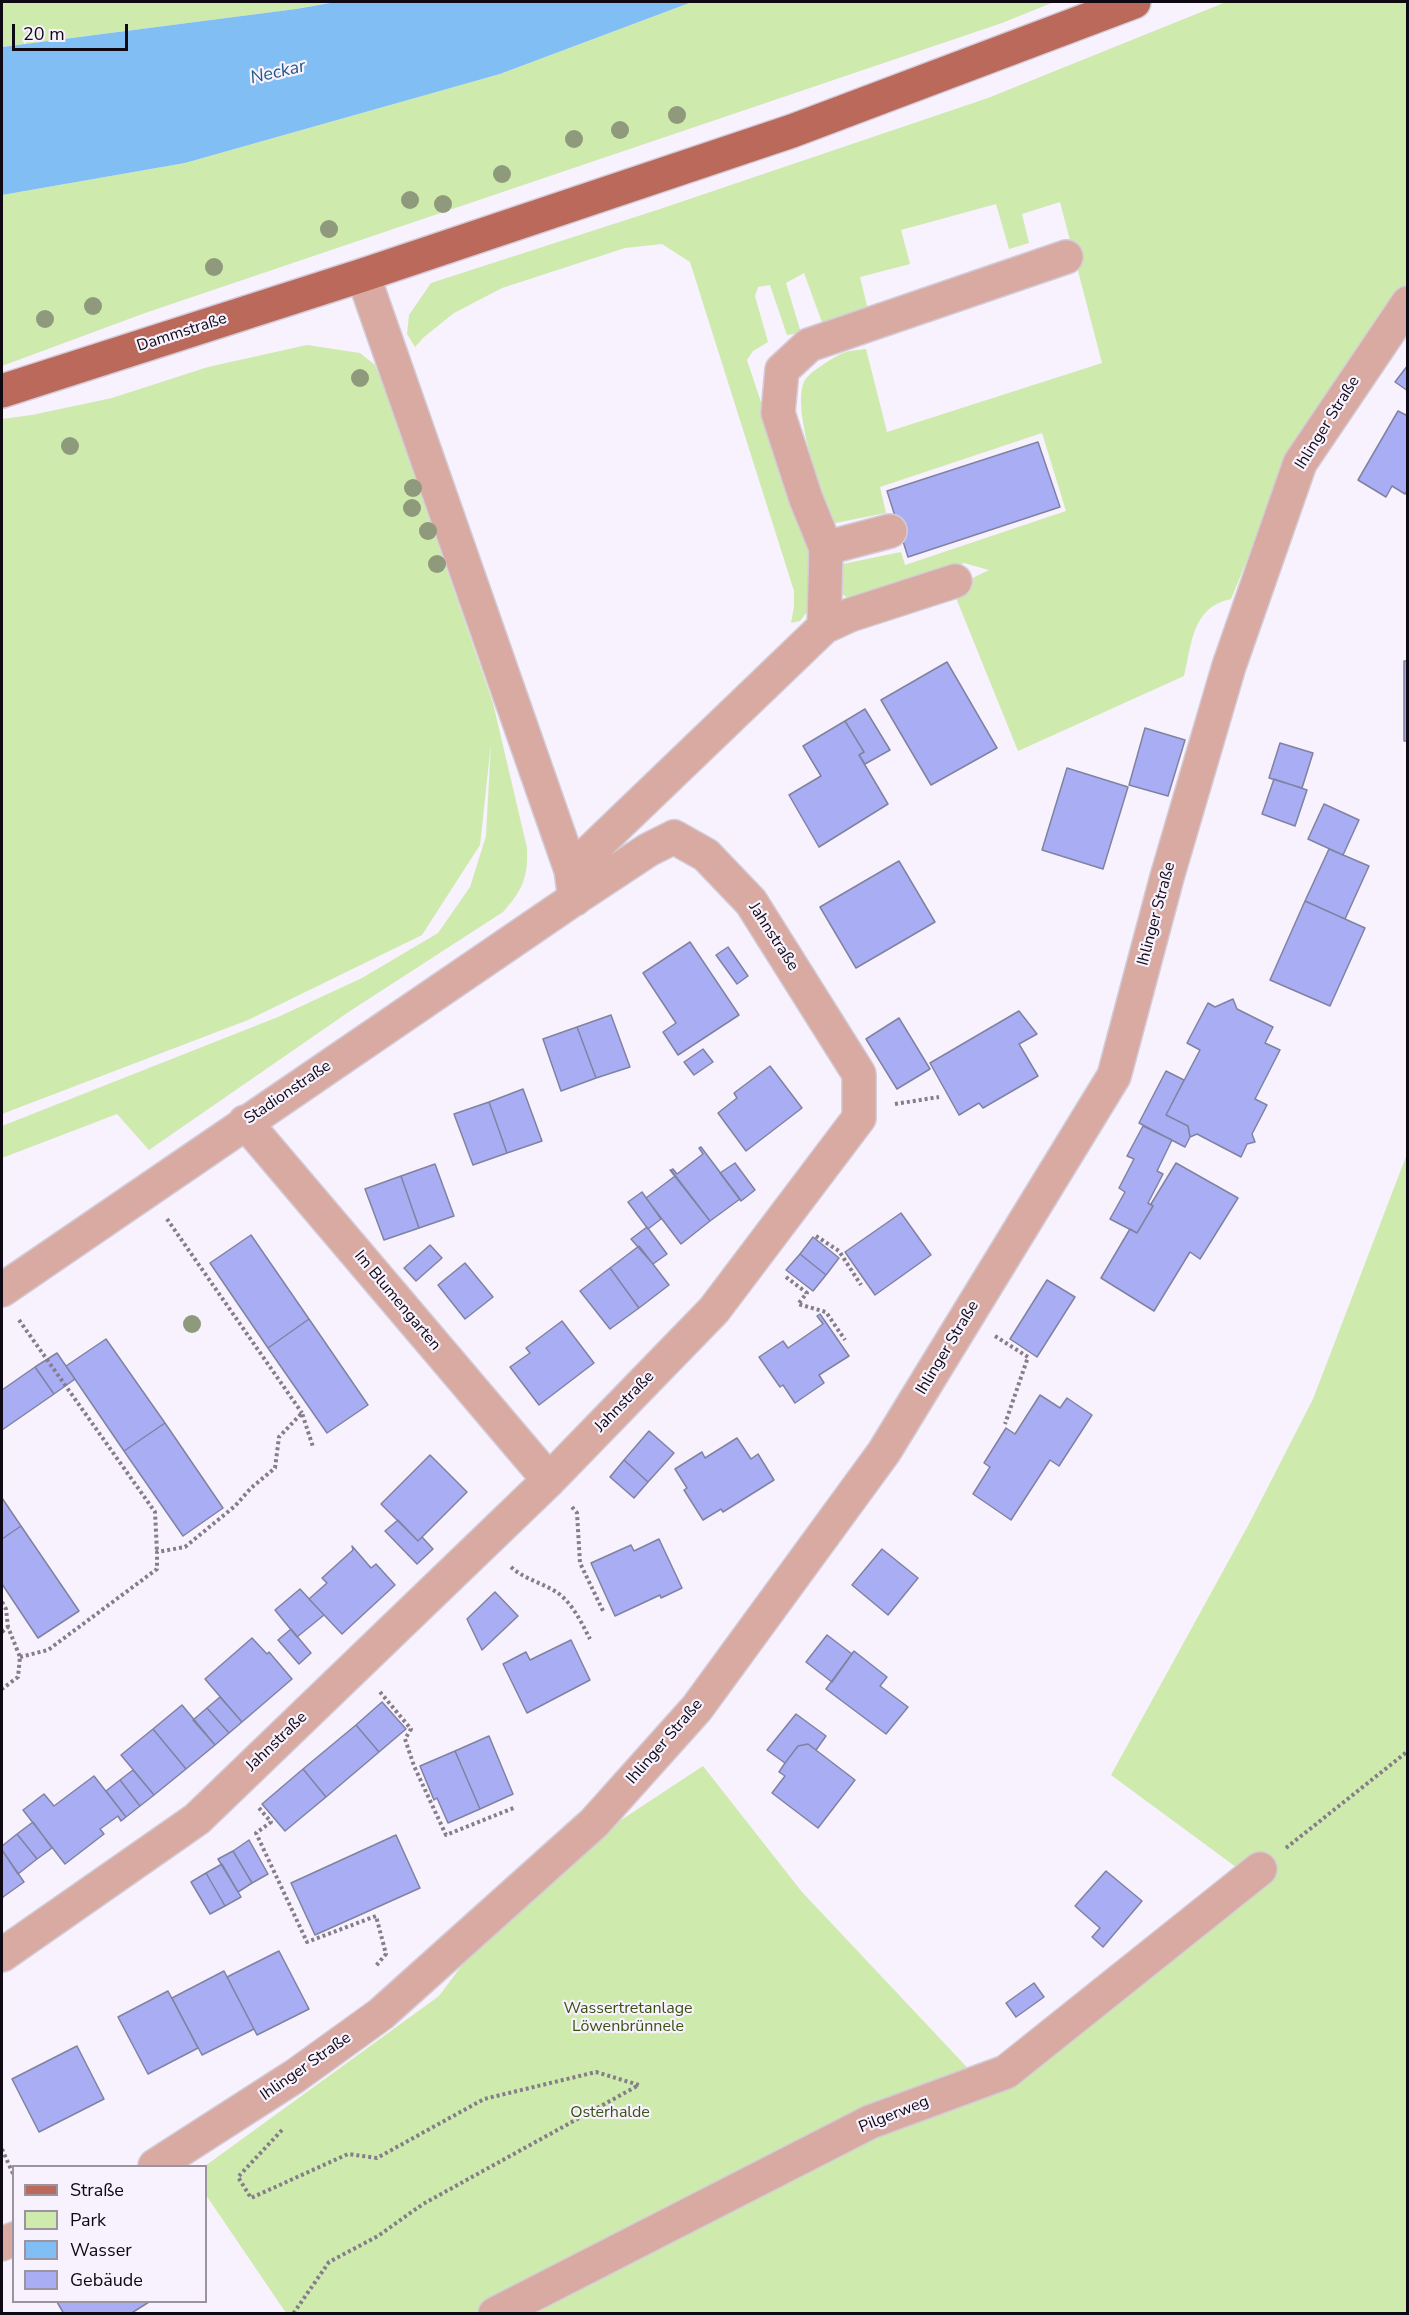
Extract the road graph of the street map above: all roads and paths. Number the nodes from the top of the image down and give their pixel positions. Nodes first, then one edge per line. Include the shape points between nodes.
1 (1134, 2) edge
2 (1066, 257) dead end
3 (363, 275) junction
4 (1407, 303) edge
5 (2, 391) edge
6 (890, 531) dead end
7 (826, 548) junction
8 (955, 581) dead end
9 (824, 627) junction
10 (573, 884) junction
11 (939, 1097) dead end
12 (859, 1109) junction
13 (245, 1122) junction
14 (147, 1190) junction
15 (786, 1215) junction
16 (756, 1256) junction
17 (861, 1285) dead end
18 (8, 1302) edge
19 (966, 1318) junction
20 (845, 1340) dead end
21 (302, 1413) junction
22 (1005, 1424) dead end
23 (313, 1447) dead end
24 (549, 1480) junction
25 (484, 1542) junction
26 (157, 1552) junction
27 (2, 1602) edge
28 (604, 1613) dead end
29 (8, 1627) junction
30 (2, 1632) edge
31 (590, 1638) dead end
32 (20, 1657) junction
33 (358, 1664) junction
34 (2, 1689) edge
35 (1407, 1751) edge
36 (237, 1780) junction
37 (516, 1807) dead end
38 (1260, 1869) joint
39 (2, 1955) edge
40 (373, 1970) dead end
41 (286, 2125) dead end
42 (2, 2149) edge
43 (157, 2165) edge
44 (12, 2172) edge
45 (293, 2313) edge
46 (495, 2313) edge

1 - 3 main road, Dammstraße via 792,131
2 - 7 street via 809,345 782,370 778,413
3 - 5 main road, Dammstraße
3 - 10 street
4 - 19 street, Ihlinger Straße via 1300,463 1229,666 1114,1076
6 - 7 street
7 - 9 street
8 - 9 street
9 - 10 street
10 - 12 street, Jahnstraße via 674,837 706,855 752,902 860,1074
10 - 13 street, Stadionstraße
11 - 12 path
12 - 15 street, Jahnstraße via 860,1118
13 - 14 street, Stadionstraße
13 - 24 street, Im Blumengarten
14 - 18 street, Stadionstraße
14 - 21 path
15 - 16 street, Jahnstraße
15 - 17 path via 839,1251
16 - 20 path via 807,1293 798,1304 826,1312
16 - 24 street, Jahnstraße via 709,1316
18 - 26 path via 155,1512
19 - 22 path via 1028,1357
19 - 43 street, Ihlinger Straße via 884,1452 704,1698 594,1823 381,2014 296,2076
21 - 23 path
21 - 26 path via 279,1437 275,1468 185,1547
24 - 25 street, Jahnstraße
24 - 28 path via 577,1514 580,1563
25 - 31 path via 518,1574 555,1590 572,1606
25 - 33 street, Jahnstraße
26 - 32 path via 157,1569 48,1650
27 - 29 path
29 - 30 path
29 - 32 path
32 - 34 path via 18,1677
33 - 36 street, Jahnstraße
33 - 37 path via 411,1730 405,1739 411,1757 446,1835
35 - 38 path
36 - 39 street, Jahnstraße via 197,1819
36 - 40 path via 271,1822 256,1833 307,1942 376,1917 386,1954
38 - 46 street, Pilgerweg via 1006,2072 870,2122
41 - 45 path via 238,2177 250,2198 348,2154 377,2158 484,2099 596,2072 639,2085 423,2204 378,2236 329,2262
42 - 44 path

